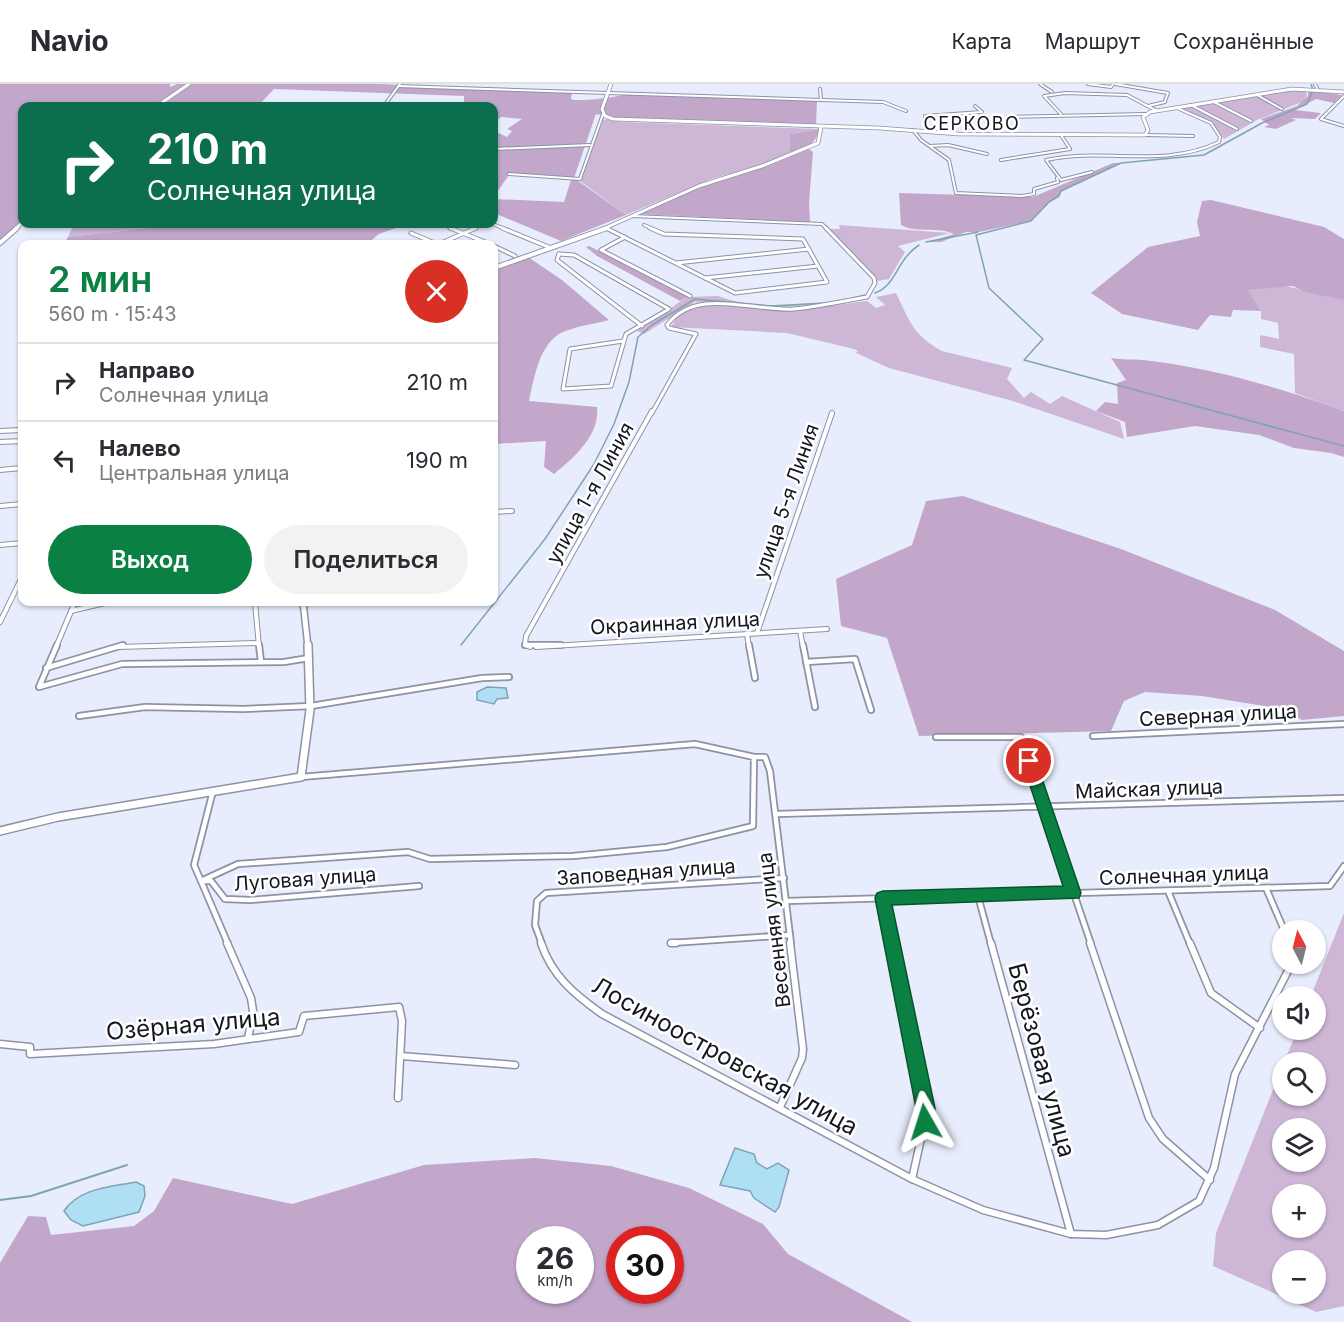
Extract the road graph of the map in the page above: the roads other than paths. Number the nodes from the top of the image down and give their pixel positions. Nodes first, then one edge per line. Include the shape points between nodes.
1 (189, 84) edge
2 (611, 84) edge
3 (1040, 84) edge
4 (1088, 84) edge
5 (1114, 84) edge
6 (399, 85) edge
7 (1314, 87) edge
8 (820, 89) dead end
9 (1052, 92) dead end
10 (607, 93) junction
11 (1344, 94) edge
12 (1257, 95) junction
13 (821, 100) junction
14 (163, 102) edge
15 (387, 102) edge
16 (1214, 102) junction
17 (1191, 105) junction
18 (975, 106) dead end
19 (1148, 106) junction
20 (1177, 108) junction
21 (1282, 109) dead end
22 (906, 111) dead end
23 (1157, 111) junction
24 (603, 114) junction
25 (1061, 114) junction
26 (1146, 114) junction
27 (1008, 117) dead end
28 (609, 118) junction
29 (599, 120) junction
30 (1251, 122) dead end
31 (1344, 126) edge
32 (821, 127) junction
33 (1238, 129) dead end
34 (913, 130) junction
35 (927, 131) junction
36 (1060, 135) junction
37 (1145, 135) junction
38 (1193, 136) dead end
39 (590, 145) junction
40 (930, 146) junction
41 (498, 148) edge
42 (1070, 149) junction
43 (987, 154) dead end
44 (1076, 155) junction
45 (1002, 160) dead end
46 (1092, 172) dead end
47 (509, 174) dead end
48 (1057, 178) junction
49 (632, 216) junction
50 (644, 225) dead end
51 (498, 226) edge
52 (18, 227) edge
53 (451, 228) edge
54 (475, 228) edge
55 (606, 228) junction
56 (411, 232) dead end
57 (464, 233) junction
58 (625, 237) junction
59 (429, 240) edge
60 (447, 240) edge
61 (480, 240) edge
62 (0, 243) edge
63 (498, 248) edge
64 (550, 248) junction
65 (809, 249) junction
66 (559, 255) junction
67 (515, 256) dead end
68 (676, 263) junction
69 (818, 266) junction
70 (498, 267) edge
71 (705, 278) junction
72 (690, 296) dead end
73 (642, 326) junction
74 (623, 341) junction
75 (832, 413) dead end
76 (18, 430) edge
77 (0, 431) edge
78 (18, 441) edge
79 (0, 442) edge
80 (18, 468) edge
81 (0, 470) edge
82 (18, 504) edge
83 (0, 506) edge
84 (512, 511) dead end
85 (498, 512) edge
86 (18, 543) edge
87 (0, 545) edge
88 (18, 585) edge
89 (73, 606) edge
90 (90, 606) edge
91 (255, 606) edge
92 (304, 606) edge
93 (71, 610) junction
94 (0, 622) edge
95 (827, 629) dead end
96 (800, 631) junction
97 (757, 633) junction
98 (747, 634) junction
99 (259, 643) junction
100 (525, 645) joint
101 (310, 657) junction
102 (261, 662) junction
103 (806, 662) junction
104 (46, 668) junction
105 (508, 677) dead end
106 (755, 678) dead end
107 (312, 706) junction
108 (815, 707) dead end
109 (871, 710) dead end
110 (79, 716) dead end
111 (1344, 724) edge
112 (1093, 736) dead end
113 (936, 737) dead end
114 (754, 757) junction
115 (301, 777) junction
116 (213, 790) junction
117 (1344, 798) edge
118 (1044, 806) junction
119 (776, 814) junction
120 (0, 831) edge
121 (1344, 866) edge
122 (783, 878) junction
123 (201, 881) junction
124 (419, 886) dead end
125 (1266, 888) junction
126 (1168, 891) junction
127 (546, 893) joint
128 (1073, 893) junction
129 (978, 896) junction
130 (883, 898) junction
131 (786, 901) junction
132 (1280, 920) edge
133 (790, 935) junction
134 (671, 943) dead end
135 (1287, 974) edge
136 (1260, 1028) junction
137 (248, 1039) junction
138 (0, 1044) edge
139 (401, 1056) junction
140 (515, 1065) dead end
141 (398, 1098) dead end
142 (780, 1107) junction
143 (912, 1179) junction
144 (1210, 1180) junction
145 (1071, 1234) junction

1 - 14 main road
2 - 10 main road
3 - 9 street
4 - 5 street
5 - 19 street via 1168,93 1165,101
6 - 10 street
6 - 15 street
7 - 11 main road
7 - 12 main road
8 - 13 street
10 - 13 street
10 - 24 main road
11 - 31 street via 1321,119
12 - 16 main road
12 - 21 street
13 - 22 street via 883,102
16 - 17 main road
16 - 30 street
17 - 20 main road
17 - 33 street
18 - 35 street via 982,112 925,116
19 - 23 street
19 - 25 street via 1127,95 1044,96
20 - 23 main road
20 - 44 street via 1211,123 1219,142 1197,153 1178,156
23 - 26 main road
24 - 28 main road
24 - 29 street
25 - 26 street
25 - 27 street
26 - 37 main road via 1143,117 1149,132
28 - 29 street
28 - 32 main road
29 - 39 street
32 - 34 main road
32 - 49 main road via 818,143 806,150 699,186
34 - 35 main road
34 - 40 street
35 - 36 main road
36 - 37 main road
36 - 42 street
37 - 38 street
39 - 41 street
39 - 47 street via 580,179
40 - 43 street via 948,145
40 - 48 street via 949,160 956,194 1022,196 1034,194 1034,189 1041,185 1058,182
42 - 44 street
42 - 45 street
44 - 48 street via 1046,160
46 - 48 street via 1067,180
49 - 55 main road
49 - 100 street, улица 1-я Линия via 822,224 875,279 867,297 832,305 784,309 704,303 688,307 667,325 696,334 526,636
50 - 65 street via 664,234 803,239
51 - 64 street
52 - 62 main road
53 - 57 street
54 - 57 street
55 - 58 street
55 - 64 main road
56 - 59 street
57 - 60 street
57 - 61 street
58 - 68 street
58 - 72 street via 601,250
63 - 67 street
64 - 66 street
64 - 70 main road
65 - 68 street
65 - 69 street
66 - 73 street via 556,260
66 - 73 street via 574,255 669,309
68 - 71 street
69 - 71 street
69 - 71 street via 825,284 735,293
73 - 74 street via 626,334
74 - 74 street via 570,349 563,389 611,386
75 - 97 street, улица 5-я Линия
76 - 77 street
78 - 79 street
80 - 81 street
82 - 83 street
84 - 85 street
86 - 87 street
88 - 94 street
89 - 93 street
90 - 93 street
91 - 99 street
92 - 101 main road
93 - 104 street
95 - 96 street, Окраинная улица
96 - 97 street, Окраинная улица
96 - 103 street
97 - 98 street, Окраинная улица
98 - 100 street, Окраинная улица
98 - 106 street
99 - 102 street
99 - 104 street via 124,645
101 - 102 street
101 - 107 main road
102 - 104 street via 119,664 39,687
103 - 108 street
103 - 109 street via 855,659
105 - 107 street
107 - 110 street via 145,707
107 - 115 main road
111 - 112 street, Северная улица
113 - 118 street via 1018,735
114 - 115 street via 695,744
114 - 119 street, Весенняя улица via 765,757
114 - 123 street via 753,826 667,847 503,859 430,859 408,852 238,864
115 - 116 main road
116 - 120 main road via 58,816
116 - 123 street via 194,864
117 - 118 street, Майская улица
118 - 119 street, Майская улица
118 - 128 street
119 - 122 street, Весенняя улица
121 - 125 street, Солнечная улица via 1330,886
122 - 127 street, Заповедная улица
122 - 131 street, Весенняя улица
123 - 124 street, Луговая улица via 211,881 225,899 242,900
123 - 137 street via 250,998 253,1011
125 - 126 street, Солнечная улица
125 - 132 street
126 - 128 street, Солнечная улица
126 - 136 street via 1211,993
127 - 142 street, Лосиноостровская улица via 537,901 535,925 548,963 572,993 602,1014
128 - 129 street, Солнечная улица
128 - 144 street via 1149,1118 1163,1139
129 - 130 street, Солнечная улица
129 - 145 street, Берёзовая улица
130 - 131 street, Солнечная улица
130 - 143 street via 926,1116
131 - 133 street, Весенняя улица
133 - 134 street
133 - 142 street, Весенняя улица via 803,1049
135 - 136 street, Лосиноостровская улица
136 - 144 street, Лосиноостровская улица via 1236,1074
137 - 138 street, Озёрная улица via 30,1054 30,1047
137 - 139 street, Озёрная улица via 299,1032 304,1016 399,1006
139 - 140 street
139 - 141 street, Озёрная улица
142 - 143 street, Лосиноостровская улица
143 - 145 street, Лосиноостровская улица via 983,1210
144 - 145 street, Лосиноостровская улица via 1199,1201 1158,1225 1106,1235

